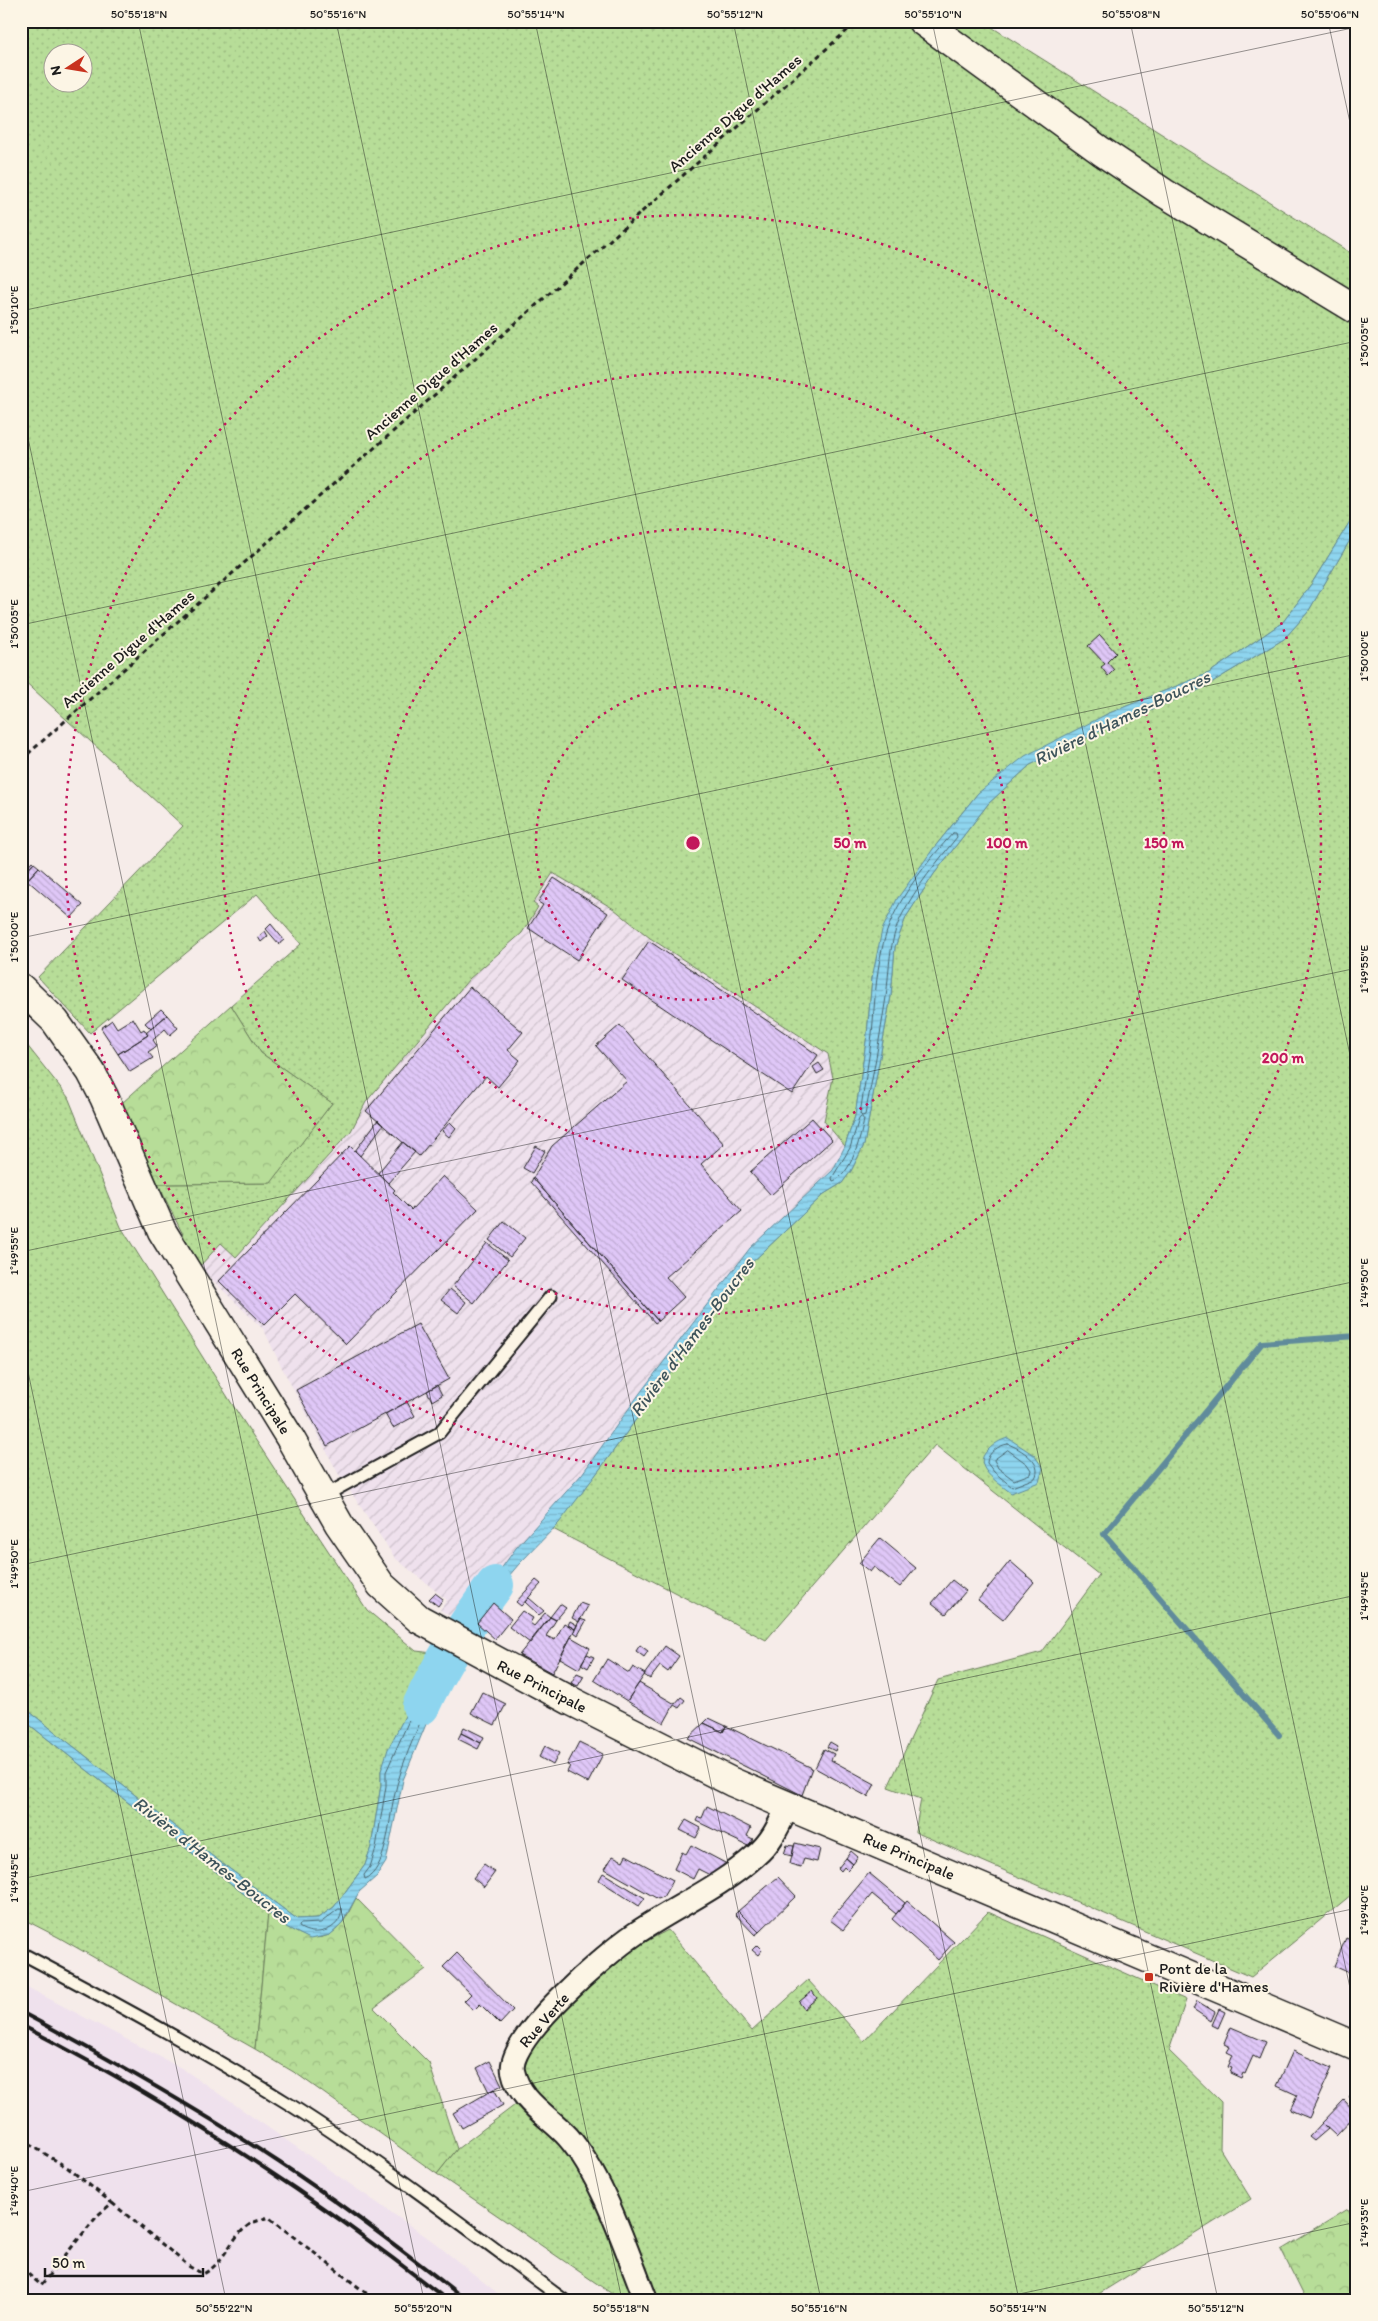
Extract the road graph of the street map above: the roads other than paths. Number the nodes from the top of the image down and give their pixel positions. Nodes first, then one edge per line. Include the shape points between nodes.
1 (922, 21) edge
2 (1357, 310) edge
3 (21, 988) edge
4 (551, 1296) dead end
5 (323, 1497) junction
6 (788, 1806) junction
7 (21, 1953) edge
8 (1357, 2047) edge
9 (564, 2300) edge
10 (646, 2300) edge

1 - 2 street via 1164,193
3 - 5 street, Rue Principale via 55,1021 91,1072 162,1231
4 - 5 lane via 439,1433
5 - 6 street, Rue Principale via 350,1542 382,1585 431,1627 732,1782
6 - 8 street, Rue Principale
6 - 10 street, Rue Verte via 776,1833 756,1856 606,1955 528,2033 513,2058 512,2069 522,2092 569,2139 592,2176
7 - 9 lane via 187,2042 290,2105 414,2190

